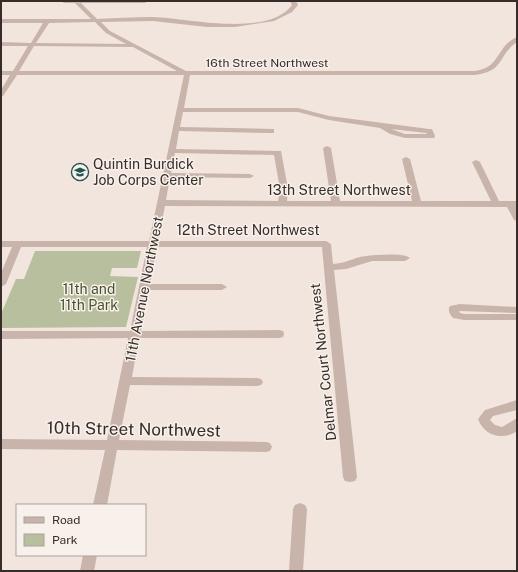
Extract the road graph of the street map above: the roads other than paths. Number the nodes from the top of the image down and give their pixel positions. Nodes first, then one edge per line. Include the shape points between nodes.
1 (64, 1) edge
2 (77, 1) edge
3 (145, 1) edge
4 (293, 1) edge
5 (1, 21) edge
6 (47, 21) junction
7 (95, 21) junction
8 (517, 39) edge
9 (1, 44) edge
10 (33, 45) junction
11 (133, 46) junction
12 (1, 73) edge
13 (15, 74) junction
14 (187, 74) junction
15 (1, 95) edge
16 (181, 110) junction
17 (382, 126) junction
18 (176, 129) junction
19 (271, 131) dead end
20 (327, 148) dead end
21 (172, 151) junction
22 (406, 159) dead end
23 (476, 162) dead end
24 (167, 175) junction
25 (250, 176) dead end
26 (161, 203) junction
27 (282, 203) junction
28 (336, 203) junction
29 (417, 203) junction
30 (496, 204) junction
31 (514, 204) edge
32 (517, 218) edge
33 (1, 244) edge
34 (18, 244) junction
35 (154, 244) junction
36 (326, 244) joint
37 (405, 258) dead end
38 (328, 267) junction
39 (1, 284) edge
40 (144, 287) junction
41 (222, 287) dead end
42 (517, 310) edge
43 (517, 317) edge
44 (135, 334) junction
45 (279, 334) dead end
46 (1, 335) edge
47 (125, 381) junction
48 (258, 382) dead end
49 (517, 405) edge
50 (517, 423) edge
51 (1, 444) edge
52 (113, 445) junction
53 (266, 448) dead end
54 (350, 477) dead end
55 (100, 504) edge
56 (300, 509) dead end
57 (90, 556) edge
58 (86, 571) edge
59 (296, 571) edge

1 - 2 street
2 - 3 street
2 - 7 street
4 - 7 street via 294,8 284,16 237,25 216,26 144,19
5 - 6 street
6 - 7 street
6 - 10 street
7 - 11 street via 108,32
8 - 14 street, 16th Street Northwest via 505,48 493,68 484,72
9 - 10 street
10 - 11 street
10 - 13 street
11 - 14 street
12 - 13 street, 16th Street Northwest
13 - 14 street, 16th Street Northwest
13 - 15 street
14 - 16 street, 11th Avenue Northwest
16 - 17 street via 298,110 329,118
16 - 18 street, 11th Avenue Northwest
17 - 17 street via 416,128 429,131 431,136 394,134
18 - 19 street
18 - 21 street, 11th Avenue Northwest
20 - 28 street
21 - 24 street, 11th Avenue Northwest
21 - 27 street via 278,153 284,189
22 - 29 street
23 - 30 street
24 - 25 street
24 - 26 street, 11th Avenue Northwest
26 - 27 street, 13th Street Northwest
26 - 35 street, 11th Avenue Northwest
27 - 28 street, 13th Street Northwest
28 - 29 street, 13th Street Northwest
29 - 30 street, 13th Street Northwest
30 - 31 street, 13th Street Northwest
31 - 32 street
33 - 34 street, 12th Street Northwest
34 - 35 street, 12th Street Northwest
34 - 39 street
35 - 36 street, 12th Street Northwest
35 - 40 street, 11th Avenue Northwest
36 - 38 street, Delmar Court Northwest
37 - 38 street via 372,258 346,266
38 - 54 street, Delmar Court Northwest
40 - 41 street
40 - 44 street, 11th Avenue Northwest
42 - 43 street via 454,308 458,316 464,317
44 - 45 street
44 - 46 street
44 - 47 street, 11th Avenue Northwest
47 - 48 street
47 - 52 street, 11th Avenue Northwest
49 - 50 street via 489,413 484,419 490,428 502,432 510,430
51 - 52 street, 10th Street Northwest
52 - 53 street, 10th Street Northwest
52 - 55 street, 11th Avenue Northwest
56 - 59 street
57 - 58 street

